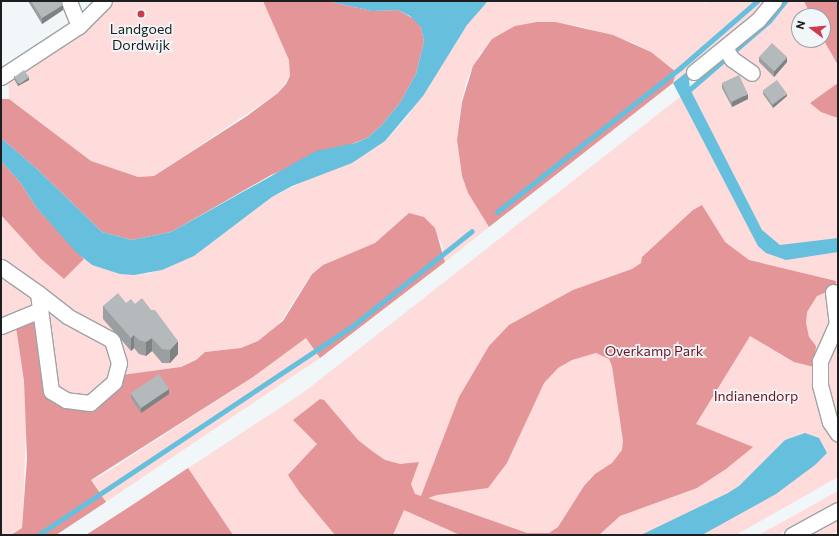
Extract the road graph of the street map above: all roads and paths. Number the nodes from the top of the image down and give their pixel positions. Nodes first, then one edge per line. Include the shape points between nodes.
1 (70, 1) edge
2 (104, 1) edge
3 (774, 1) edge
4 (79, 26) junction
5 (728, 53) junction
6 (694, 72) dead end
7 (752, 73) dead end
8 (1, 77) edge
9 (1, 267) edge
10 (833, 292) dead end
11 (38, 293) junction
12 (40, 310) junction
13 (838, 323) edge
14 (1, 326) edge
15 (838, 434) edge
16 (838, 510) edge
17 (792, 535) edge

1 - 4 street
2 - 4 street
3 - 5 street
4 - 8 street
5 - 6 street
5 - 7 street
9 - 11 street
10 - 13 street
11 - 12 street
11 - 12 street via 67,316 112,340 119,363 114,382 90,403 66,400 51,391
12 - 14 street
13 - 15 street via 820,360 820,385 830,422
16 - 17 street

